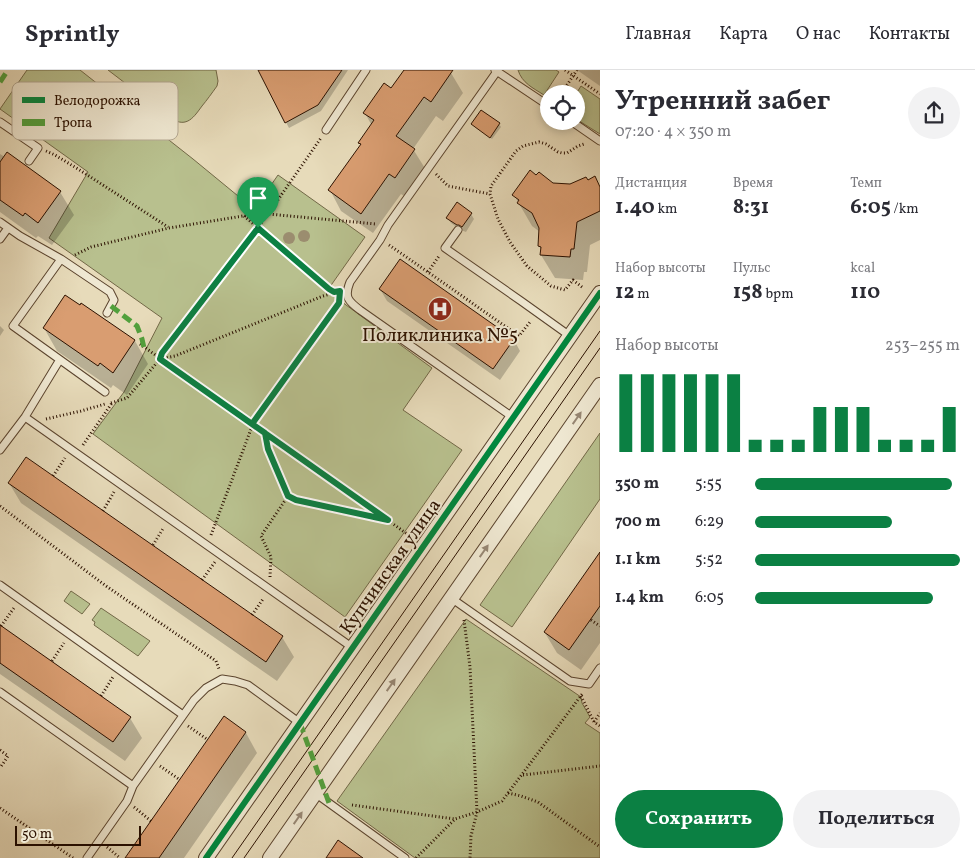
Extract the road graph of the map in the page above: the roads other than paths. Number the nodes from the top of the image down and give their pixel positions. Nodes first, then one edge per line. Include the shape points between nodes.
1 (366, 70) edge
2 (497, 70) edge
3 (540, 100) edge
4 (0, 122) edge
5 (12, 130) edge
6 (326, 130) road end
7 (584, 130) edge
8 (26, 140) edge
9 (600, 141) edge
10 (28, 161) dead end
11 (0, 222) edge
12 (8, 228) junction
13 (458, 230) dead end
14 (0, 239) edge
15 (61, 260) junction
16 (600, 293) edge
17 (107, 313) dead end
18 (570, 336) junction
19 (60, 360) junction
20 (600, 385) edge
21 (105, 392) dead end
22 (25, 417) junction
23 (514, 418) junction
24 (0, 450) edge
25 (0, 585) edge
26 (451, 598) junction
27 (353, 648) junction
28 (600, 668) edge
29 (0, 692) edge
30 (181, 718) junction
31 (300, 723) junction
32 (133, 786) junction
33 (315, 793) junction
34 (401, 857) edge
35 (87, 858) edge
36 (206, 858) edge
37 (270, 858) edge

1 - 6 lane
2 - 3 lane
2 - 23 lane via 350,282 347,297 351,303
4 - 5 lane
7 - 9 lane
8 - 10 lane via 38,148
11 - 12 lane
12 - 14 lane
12 - 15 lane
13 - 18 lane via 445,248
15 - 17 lane via 110,292 114,300
15 - 19 lane via 13,326
16 - 18 street, Купчинская улица
18 - 23 street, Купчинская улица
19 - 21 lane
19 - 22 lane
26 -> 20 street
22 - 24 lane
22 - 27 lane
23 - 27 street, Купчинская улица
25 - 30 lane
26 - 28 lane via 570,681 589,684
33 -> 26 street
27 - 31 street, Купчинская улица
29 - 32 lane
30 - 31 lane via 206,688 222,680 248,685
30 - 32 lane
31 - 36 street, Купчинская улица
32 - 35 lane via 127,802
33 - 34 lane
37 -> 33 street

